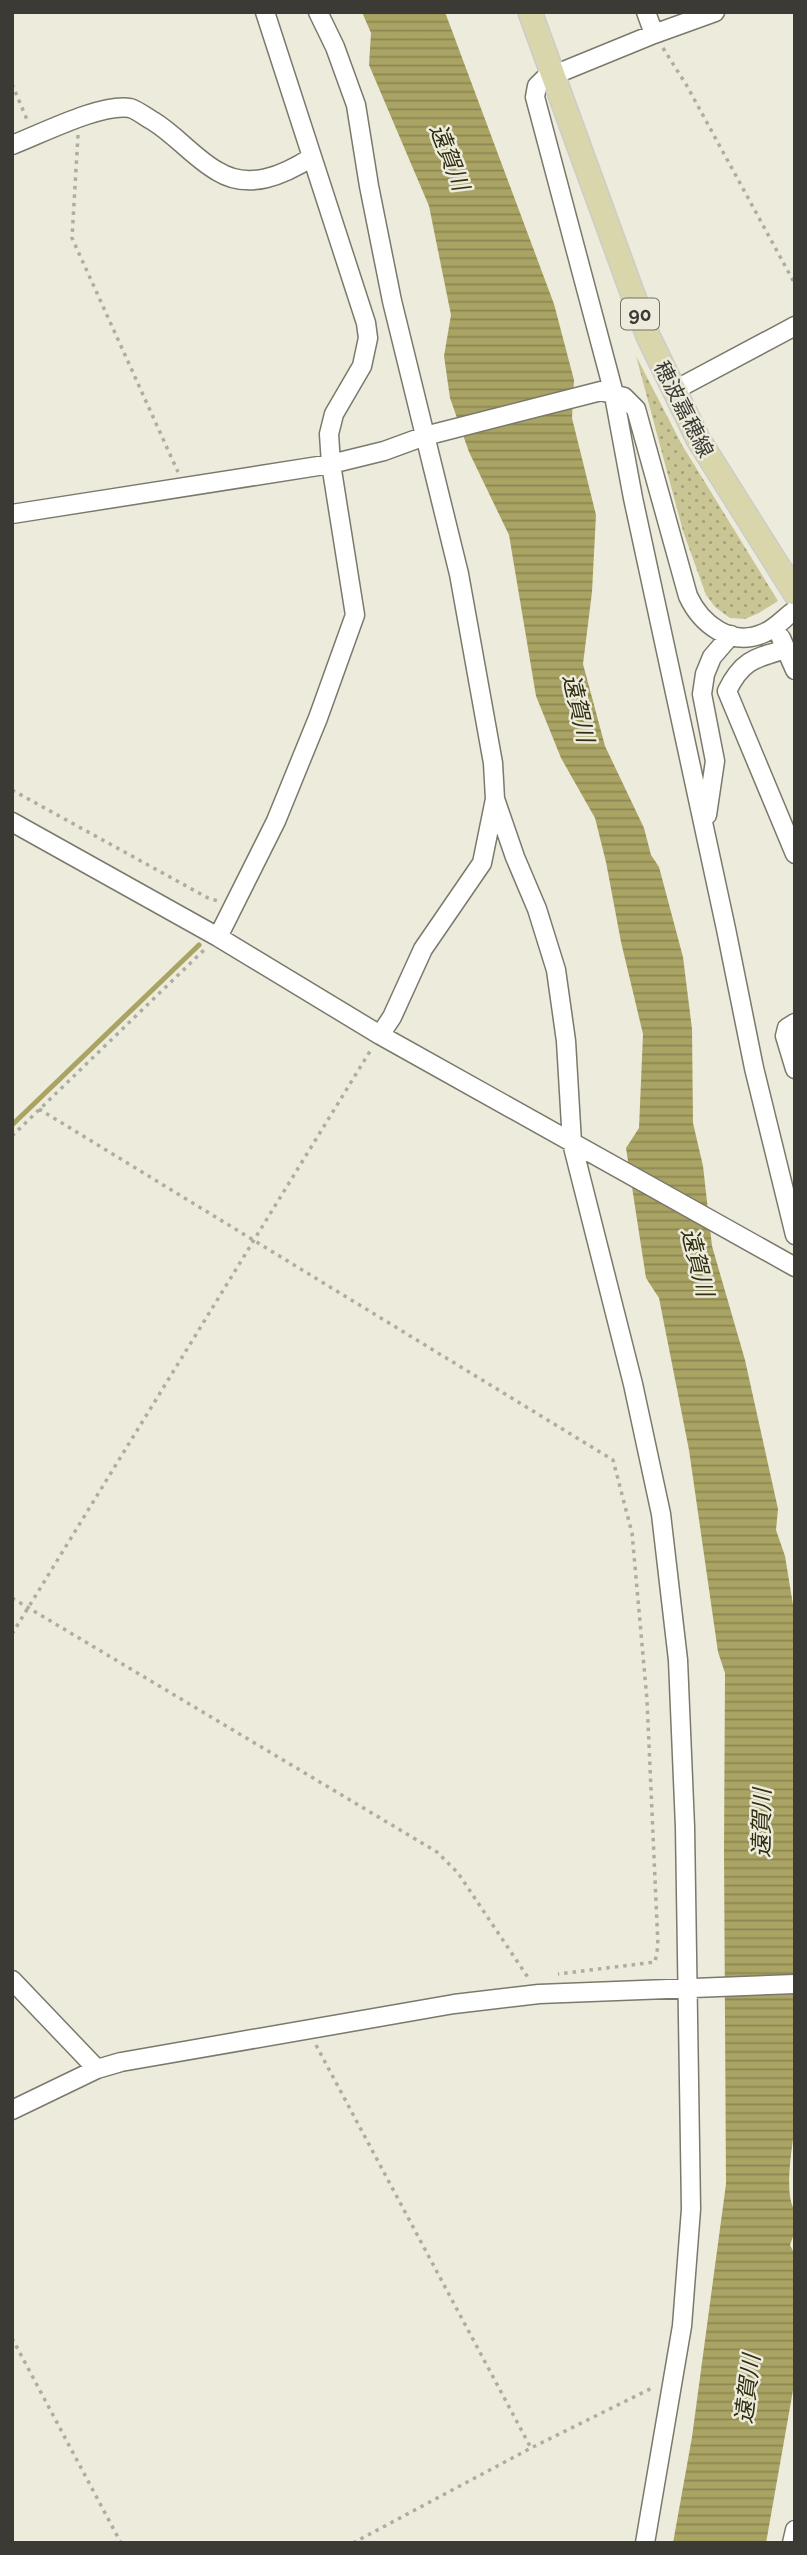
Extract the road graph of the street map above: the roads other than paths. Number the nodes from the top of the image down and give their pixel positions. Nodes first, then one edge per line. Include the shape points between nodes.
1 (265, 12) edge
2 (318, 12) edge
3 (530, 12) edge
4 (646, 12) edge
5 (715, 12) edge
6 (654, 34) junction
7 (553, 75) junction
8 (12, 145) edge
9 (312, 157) junction
10 (795, 326) edge
11 (673, 391) junction
12 (605, 393) junction
13 (431, 434) junction
14 (331, 464) junction
15 (12, 514) edge
16 (795, 593) edge
17 (795, 610) edge
18 (776, 625) junction
19 (731, 635) junction
20 (786, 649) junction
21 (795, 670) edge
22 (495, 799) junction
23 (12, 822) edge
24 (705, 829) junction
25 (795, 854) edge
26 (218, 937) junction
27 (795, 1023) edge
28 (380, 1035) junction
29 (795, 1069) edge
30 (572, 1143) junction
31 (795, 1235) edge
32 (791, 1265) edge
33 (12, 1980) edge
34 (795, 1984) edge
35 (691, 1987) junction
36 (97, 2069) junction
37 (12, 2110) edge
38 (795, 2530) edge
39 (645, 2543) edge
40 (792, 2543) edge

1 - 9 street
2 - 13 street via 356,105 392,301
3 - 7 main road, 穂波嘉穂線 / 90
4 - 6 street
5 - 6 street
6 - 7 street
7 - 11 main road, 穂波嘉穂線 / 90 via 648,336
7 - 12 street via 537,86 535,97
8 - 9 street via 106,109 131,108 169,130 217,172 236,178 267,179
9 - 14 street via 368,338 362,366 334,414 329,433
10 - 11 street
11 - 16 main road, 穂波嘉穂線 / 90 via 711,462
12 - 13 street
12 - 19 street via 624,397 636,409 688,596 707,624
12 - 24 street via 633,498
13 - 14 street
13 - 22 street via 493,763
14 - 15 street
14 - 26 street via 355,615 276,821
17 - 18 street
18 - 19 street via 763,634
18 - 20 street
19 - 24 street via 712,657 702,694 715,761
20 - 21 street
20 - 25 street via 752,659 727,691
22 - 28 street via 482,863 422,950
22 - 30 street via 556,970
23 - 26 street
24 - 31 street via 754,1068
26 - 28 street
27 - 29 street via 785,1036
28 - 30 street
30 - 32 street
30 - 35 street via 634,1384 661,1514 678,1660
33 - 36 street
34 - 35 street
35 - 36 street via 540,1985
35 - 39 street via 690,2222 682,2326
36 - 37 street
38 - 40 street

